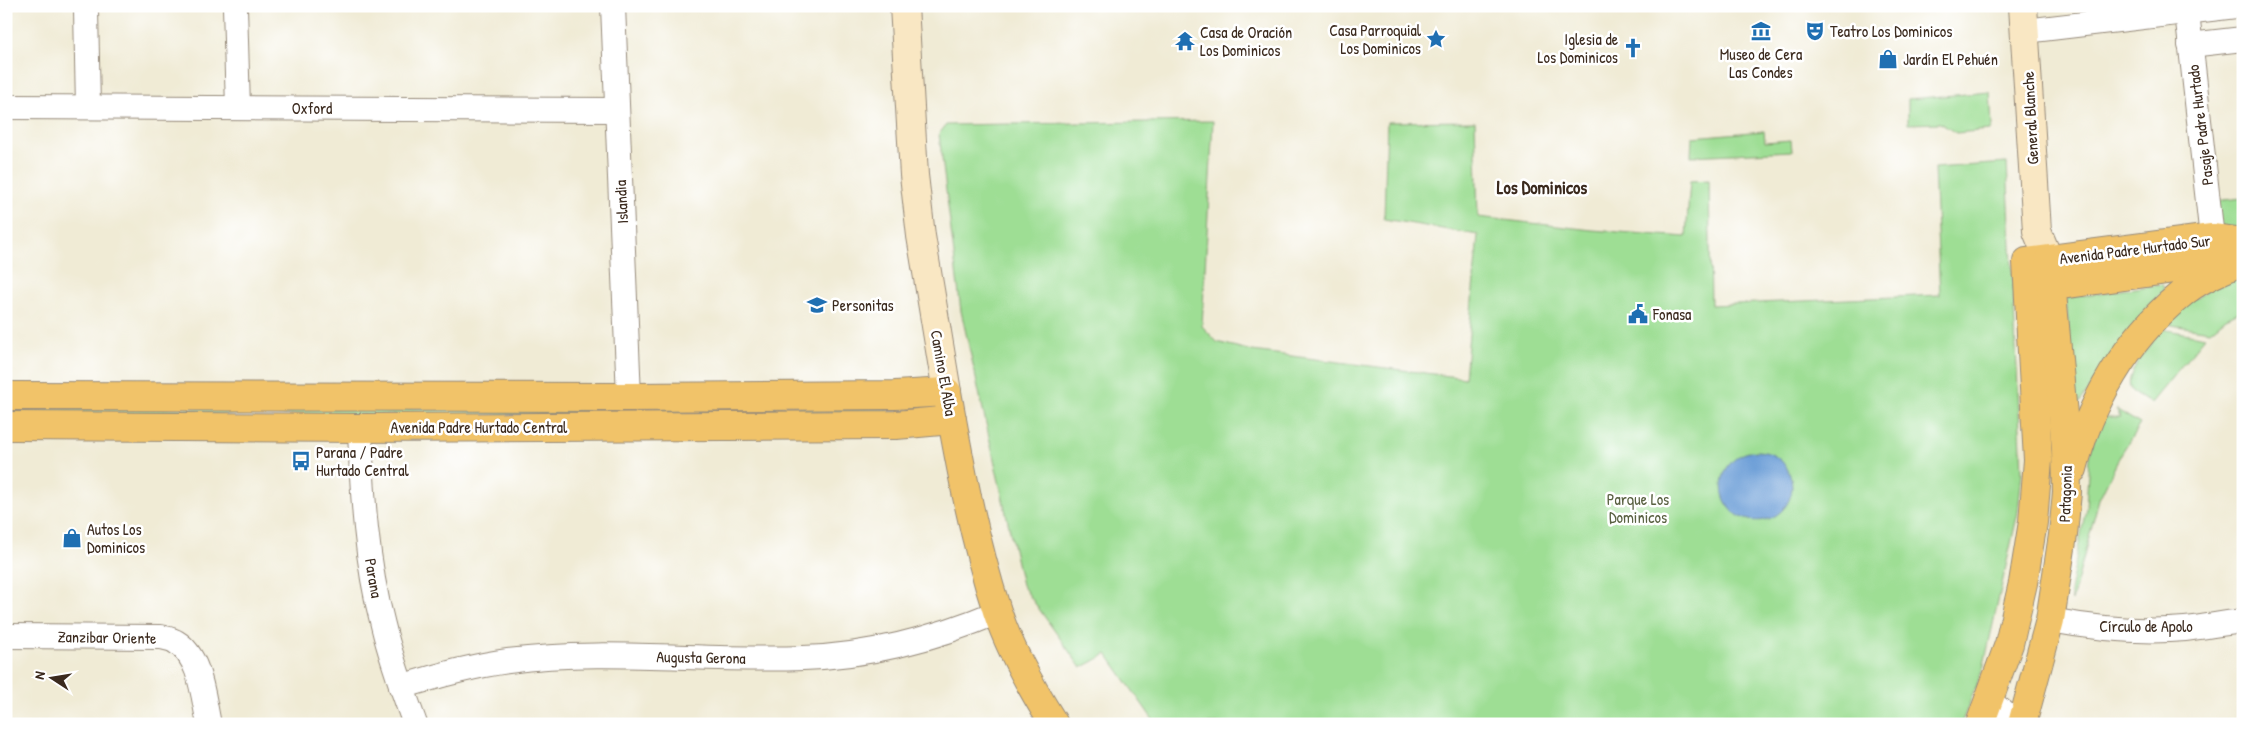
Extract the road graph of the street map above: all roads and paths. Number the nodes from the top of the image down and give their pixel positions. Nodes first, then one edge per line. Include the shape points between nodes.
1 (613, 6) edge
2 (904, 6) edge
3 (2236, 6) edge
4 (235, 7) edge
5 (86, 10) dead end
6 (2187, 12) junction
7 (2024, 19) edge
8 (2243, 39) edge
9 (2190, 45) junction
10 (6, 107) edge
11 (88, 107) junction
12 (238, 108) junction
13 (617, 110) junction
14 (2212, 238) junction
15 (2243, 242) edge
16 (2243, 255) edge
17 (2038, 261) junction
18 (2243, 261) edge
19 (2040, 288) junction
20 (948, 392) junction
21 (6, 396) edge
22 (629, 397) junction
23 (952, 420) junction
24 (6, 426) edge
25 (360, 428) junction
26 (2067, 492) junction
27 (998, 612) junction
28 (2050, 620) junction
29 (2243, 621) edge
30 (6, 636) edge
31 (401, 687) junction
32 (1985, 713) edge
33 (209, 724) edge
34 (415, 724) edge
35 (1054, 724) edge
36 (2014, 724) edge
37 (2022, 724) edge

1 - 13 street, Islandia
2 - 20 main road, Camino El Alba via 921,236
3 - 6 street
4 - 12 street
5 - 11 street
6 - 7 street
6 - 9 street, Pasaje Padre Hurtado
7 - 17 main road, General Blanche
8 - 9 street
9 - 14 street, Pasaje Padre Hurtado
10 - 11 street, Oxford
11 - 12 street, Oxford
12 - 13 street, Oxford
13 - 22 street, Islandia
14 - 15 main road, Avenida Padre Hurtado Sur
14 - 17 main road, Avenida Padre Hurtado Sur
16 - 19 main road, Avenida Padre Hurtado Sur via 2174,270
17 - 19 main road, Patagonia
18 - 26 main road via 2207,277 2180,295 2128,353 2102,392 2086,425
19 - 26 main road, Patagonia via 2066,448
19 - 32 main road, Patagonia via 2038,460 2029,553 2009,644
20 - 22 main road, Avenida Padre Hurtado Central
20 - 23 main road, Camino El Alba
21 - 22 main road, Avenida Padre Hurtado Central
23 - 25 main road, Avenida Padre Hurtado Central via 896,425
23 - 27 main road, Camino El Alba via 976,536
24 - 25 main road, Avenida Padre Hurtado Central
25 - 31 street, Parana via 372,569
26 - 28 main road, Patagonia
27 - 31 street, Augusta Gerona via 926,638 848,654 803,658 581,655 469,667
27 - 35 main road, Camino El Alba via 1017,658
28 - 29 street, Círculo de Apolo via 2134,629 2184,629
28 - 37 main road, Patagonia
30 - 33 street, Zanzibar Oriente via 161,637 175,641 188,653 198,674
31 - 34 street, Parana
32 - 36 street

